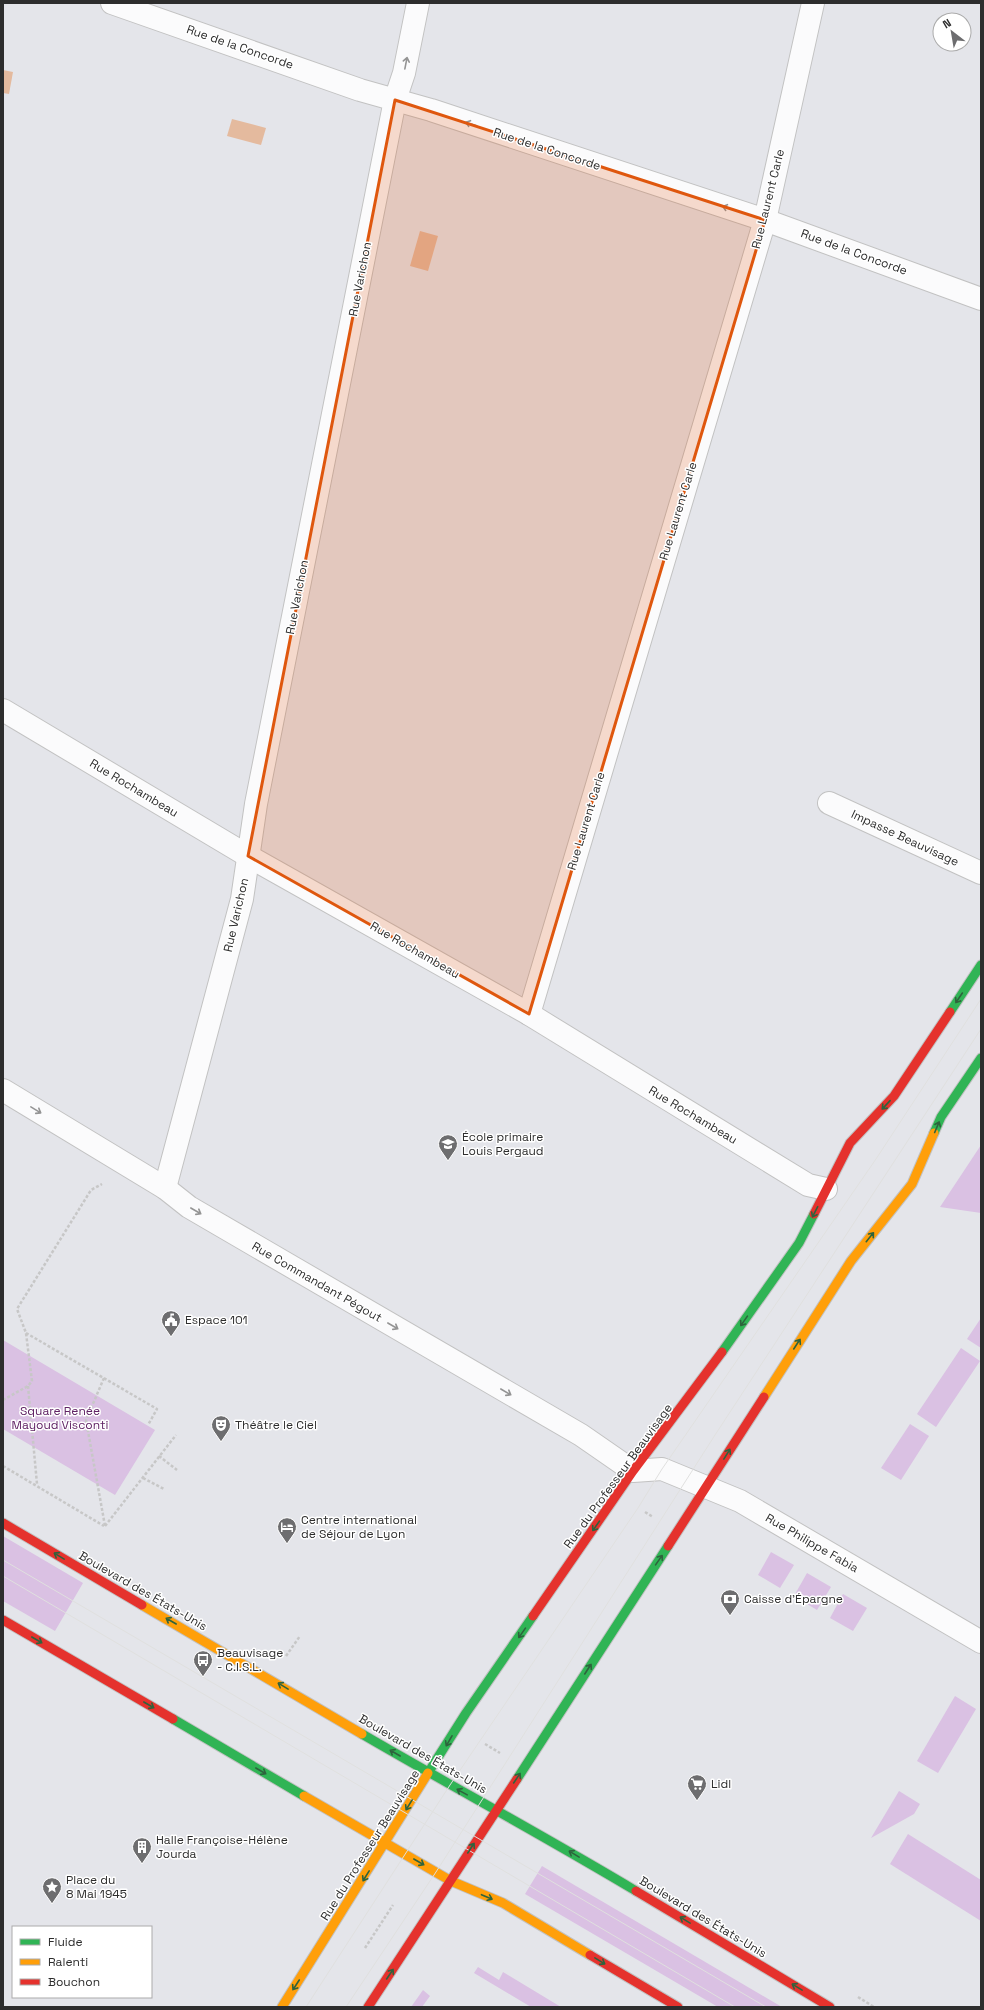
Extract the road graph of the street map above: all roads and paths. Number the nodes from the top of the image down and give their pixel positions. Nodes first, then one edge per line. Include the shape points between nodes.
1 (112, 3) edge
2 (418, 3) edge
3 (813, 3) edge
4 (395, 100) junction
5 (765, 220) junction
6 (981, 298) edge
7 (3, 710) edge
8 (829, 803) dead end
9 (248, 856) junction
10 (981, 873) edge
11 (981, 965) edge
12 (529, 1014) junction
13 (981, 1058) edge
14 (3, 1090) edge
15 (102, 1184) dead end
16 (165, 1188) junction
17 (826, 1189) junction
18 (26, 1333) junction
19 (104, 1378) junction
20 (28, 1386) junction
21 (3, 1400) edge
22 (148, 1425) dead end
23 (176, 1435) dead end
24 (159, 1456) junction
25 (3, 1466) edge
26 (177, 1470) dead end
27 (633, 1471) junction
28 (143, 1478) junction
29 (37, 1485) junction
30 (706, 1487) junction
31 (164, 1489) dead end
32 (645, 1512) dead end
33 (653, 1518) dead end
34 (3, 1523) edge
35 (105, 1526) junction
36 (3, 1620) edge
37 (300, 1636) dead end
38 (981, 1642) edge
39 (286, 1656) dead end
40 (485, 1744) dead end
41 (500, 1753) dead end
42 (429, 1772) junction
43 (496, 1811) junction
44 (386, 1843) junction
45 (451, 1881) junction
46 (393, 1905) dead end
47 (365, 1948) dead end
48 (282, 2007) edge
49 (368, 2007) edge
50 (678, 2007) edge
51 (830, 2007) edge

1 - 4 street, Rue de la Concorde
4 -> 2 street, Rue Varichon via 404,73
3 - 5 street, Rue Laurent Carle
5 -> 4 street, Rue de la Concorde
4 - 9 street, Rue Varichon via 257,796
5 - 6 street, Rue de la Concorde
5 - 12 street, Rue Laurent Carle
7 - 9 street, Rue Rochambeau
8 - 10 street, Impasse Beauvisage
9 - 12 street, Rue Rochambeau
9 - 16 street, Rue Varichon via 242,899
11 -> 17 street, Rue du Professeur Beauvisage via 894,1096 850,1143
12 - 17 street, Rue Rochambeau via 554,1032 808,1185
30 -> 13 street via 851,1260 912,1184 941,1117
14 -> 16 street, Rue Commandant Pégout
15 - 18 path via 91,1190 17,1309
16 -> 27 street, Rue Commandant Pégout via 189,1207 576,1432
17 -> 27 street, Rue du Professeur Beauvisage via 799,1243 689,1398
18 - 19 path
18 - 20 path via 32,1381
19 - 22 path via 157,1409
19 - 35 path via 86,1420
20 - 21 path
20 - 29 path
23 - 24 path
24 - 26 path
24 - 28 path
25 - 29 path
27 - 30 street, Rue Philippe Fabia via 662,1469
27 -> 42 street, Rue du Professeur Beauvisage via 471,1706
28 - 31 path
28 - 35 path
29 - 35 path
30 - 38 street, Rue Philippe Fabia via 752,1508
43 -> 30 street
32 - 33 path
42 -> 34 street, Boulevard des États-Unis
36 -> 44 street
37 - 39 path
40 - 41 path
43 -> 42 street, Boulevard des États-Unis
42 -> 44 street, Rue du Professeur Beauvisage
45 -> 43 street
51 -> 43 street, Boulevard des États-Unis via 545,1837
44 -> 45 street
44 -> 48 street, Rue du Professeur Beauvisage
49 -> 45 street
45 -> 50 street via 503,1903
46 - 47 path

